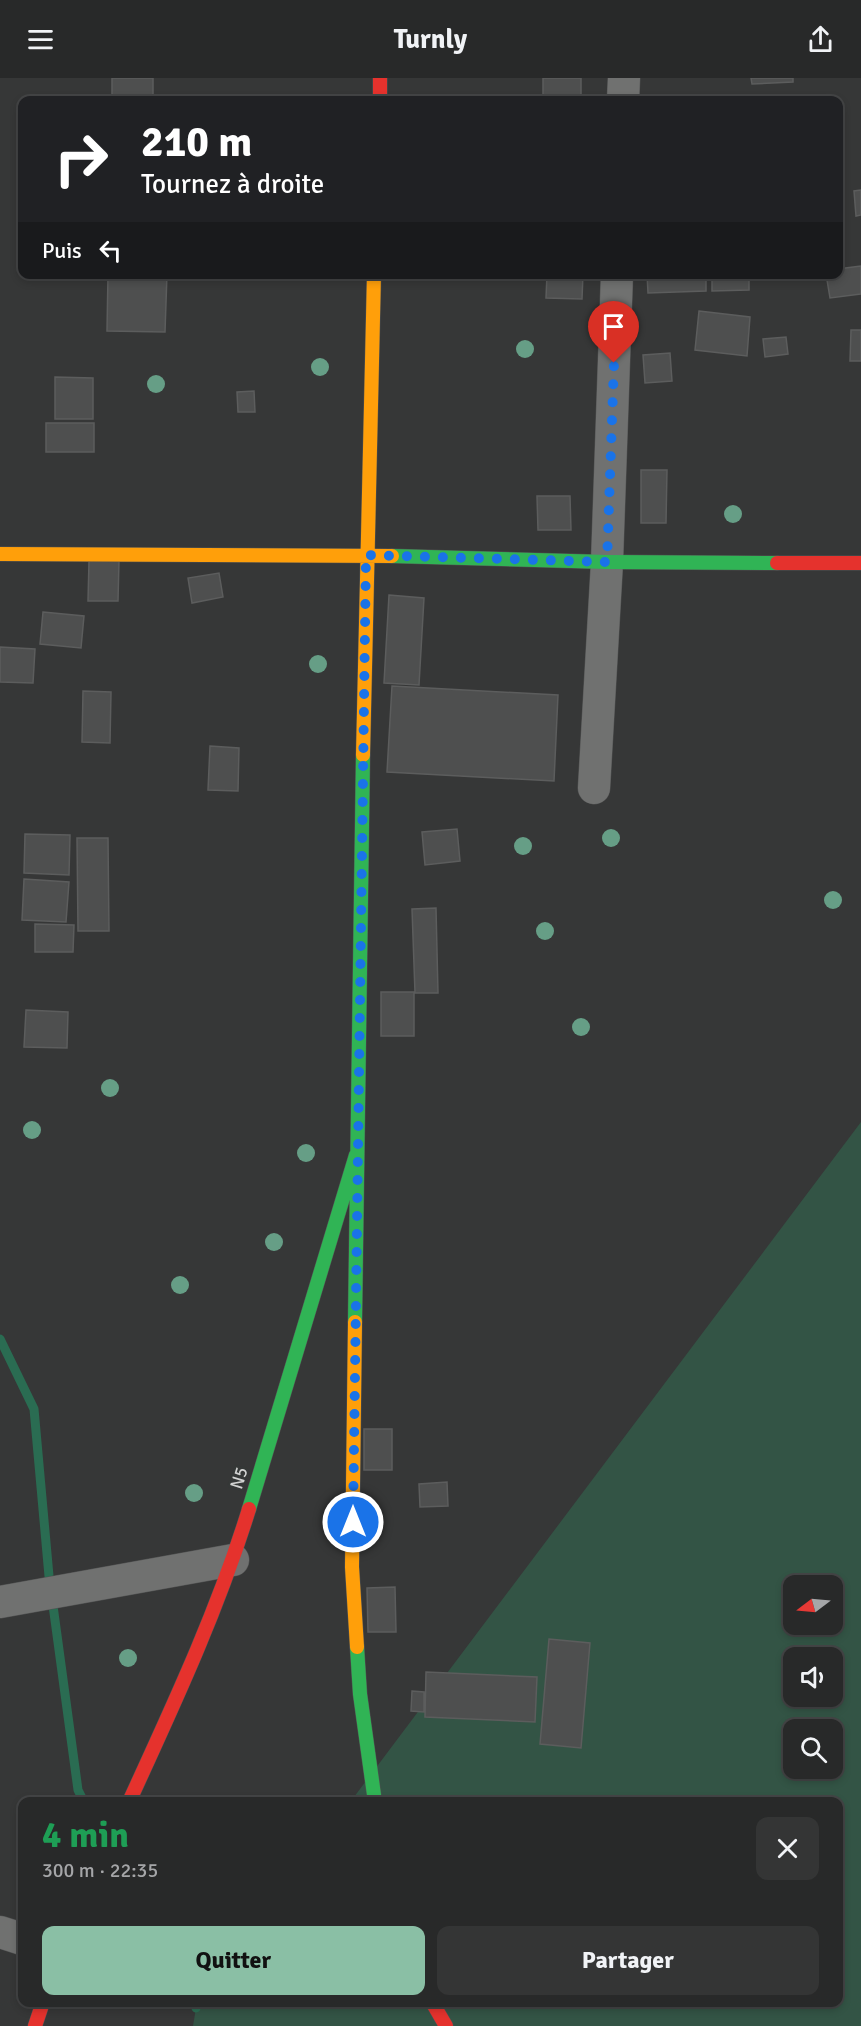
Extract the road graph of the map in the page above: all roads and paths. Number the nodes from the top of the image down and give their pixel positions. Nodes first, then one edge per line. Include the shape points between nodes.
1 (380, 78) edge
2 (624, 78) edge
3 (380, 96) edge
4 (623, 96) edge
5 (374, 279) edge
6 (617, 279) edge
7 (0, 554) edge
8 (366, 555) junction
9 (607, 562) junction
10 (861, 563) edge
11 (594, 788) dead end
12 (356, 1155) junction
13 (233, 1560) junction
14 (0, 1602) edge
15 (131, 1797) edge
16 (374, 1797) edge
17 (0, 1932) edge
18 (18, 1938) edge
19 (41, 2007) edge
20 (435, 2007) edge
21 (35, 2026) edge
22 (446, 2026) edge

1 - 3 main road
2 - 4 street
5 - 8 main road
6 - 9 street
7 - 8 main road
8 - 9 main road
8 - 12 main road
9 - 10 main road
9 - 11 street
12 - 13 main road, N5
12 - 16 main road via 352,1567 360,1694
13 - 14 street
13 - 15 main road, N5
17 - 18 street
19 - 21 main road
20 - 22 main road

